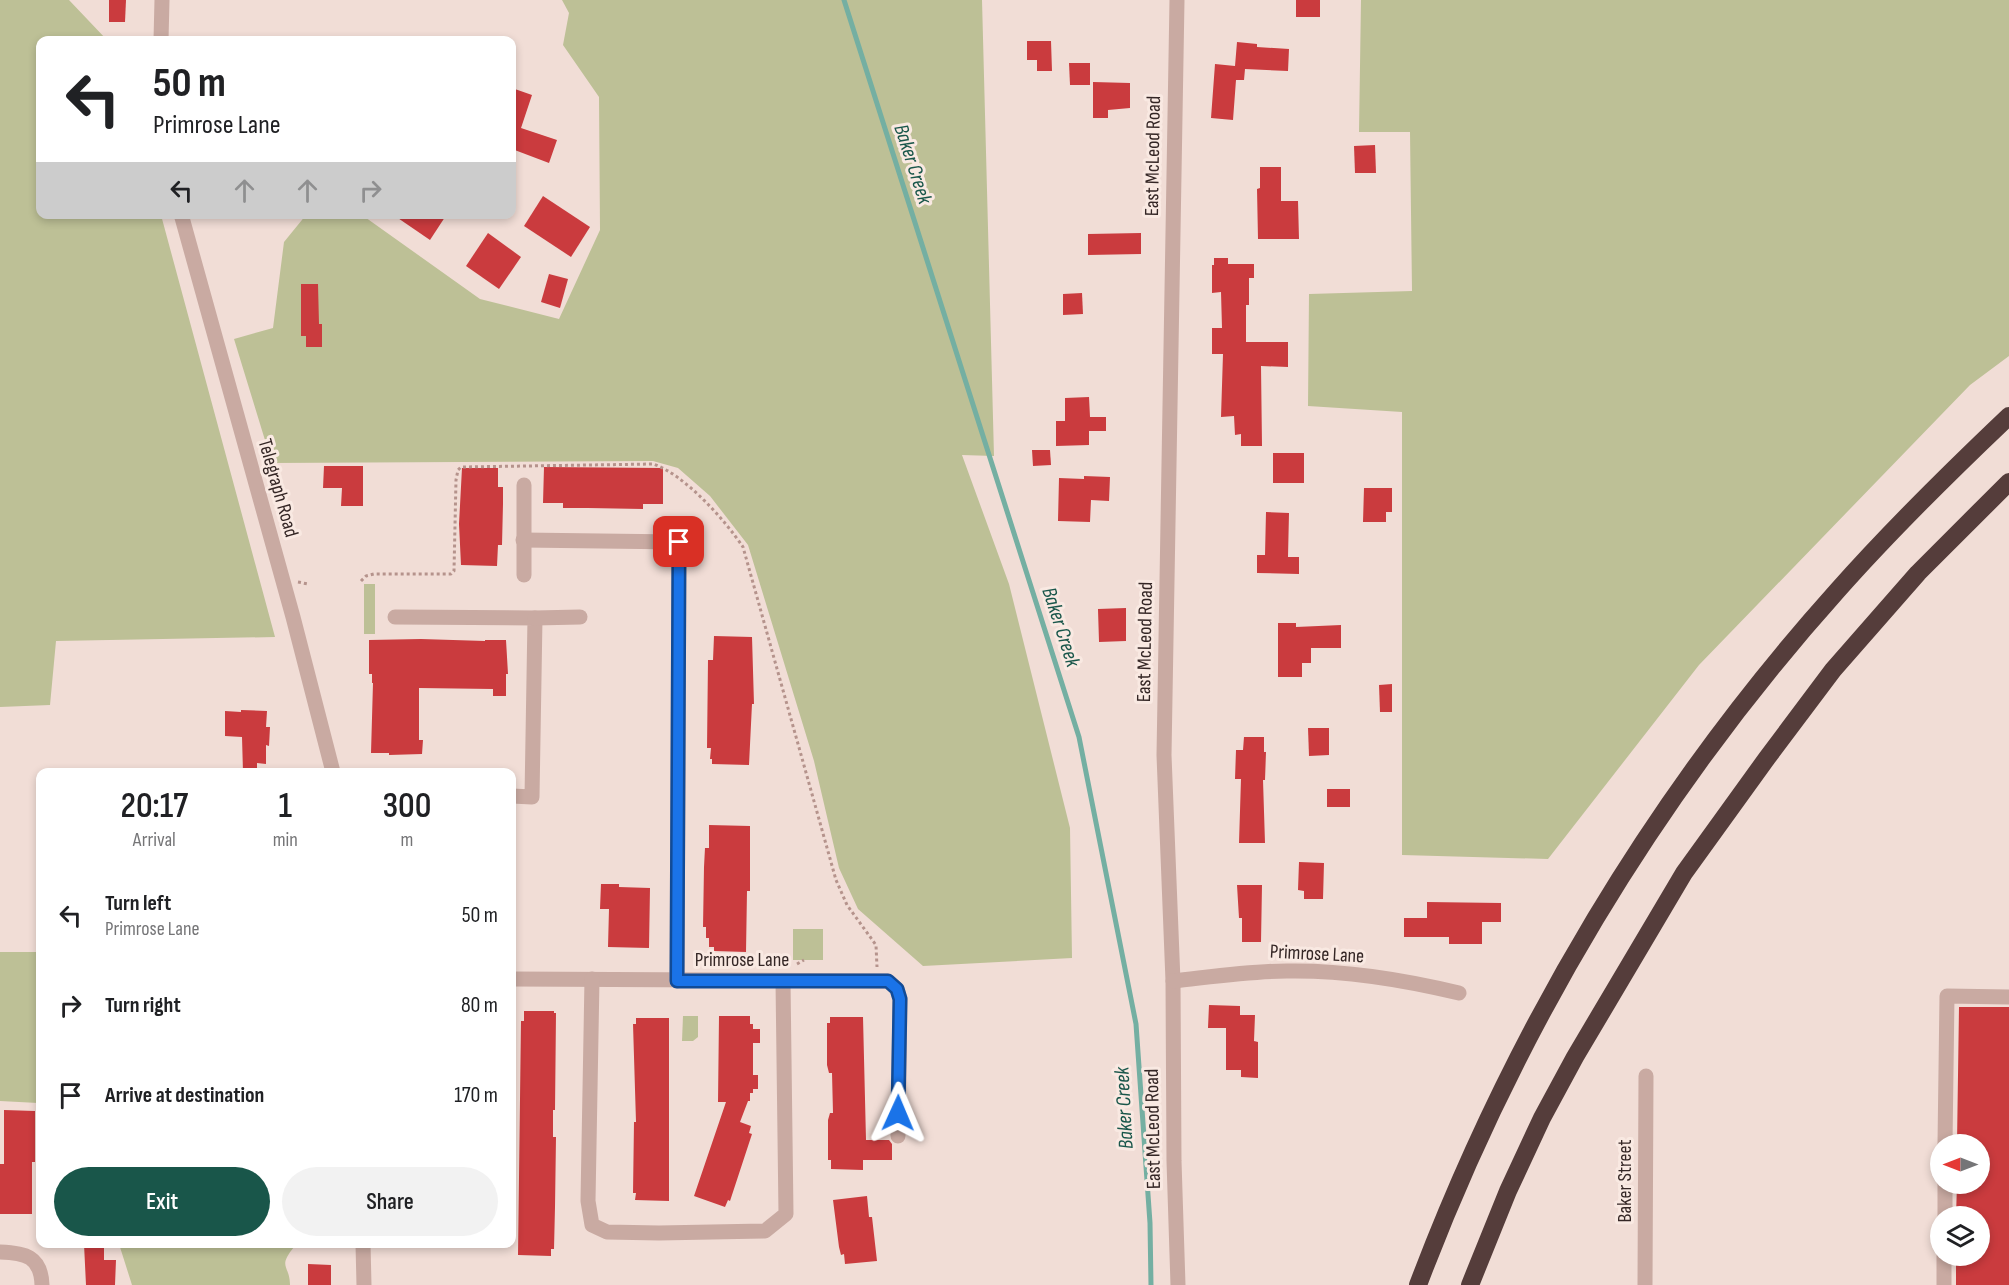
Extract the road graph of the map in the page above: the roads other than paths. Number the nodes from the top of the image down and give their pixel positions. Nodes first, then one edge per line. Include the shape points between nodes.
1 (162, 0) edge
2 (1177, 0) edge
3 (161, 36) edge
4 (183, 219) edge
5 (2009, 416) edge
6 (2009, 482) edge
7 (524, 484) dead end
8 (523, 540) junction
9 (524, 575) dead end
10 (395, 616) dead end
11 (580, 617) dead end
12 (535, 618) junction
13 (332, 768) edge
14 (516, 796) edge
15 (516, 979) edge
16 (592, 979) junction
17 (677, 981) junction
18 (783, 981) junction
19 (1173, 981) junction
20 (1459, 993) dead end
21 (2009, 997) edge
22 (1646, 1076) dead end
23 (1946, 1134) edge
24 (898, 1136) dead end
25 (363, 1248) edge
26 (0, 1252) edge
27 (1944, 1266) edge
28 (42, 1285) edge
29 (364, 1285) edge
30 (1178, 1285) edge
31 (1418, 1285) edge
32 (1470, 1285) edge
33 (1645, 1285) edge
34 (1944, 1285) edge

1 - 3 street
2 - 19 street, East McLeod Road via 1164,756
4 - 13 street, Telegraph Road
5 - 31 highway via 1836,591 1673,797 1576,951 1514,1065 1461,1178
6 - 32 highway via 1918,573 1833,670 1684,873 1542,1118
7 - 8 street
8 - 9 street
8 - 17 street via 679,542
10 - 12 street
11 - 12 street
12 - 14 street via 532,797
15 - 16 street, Primrose Lane
16 - 17 street, Primrose Lane
16 - 18 street via 588,1201 592,1225 607,1232 659,1233 765,1231 786,1214
17 - 18 street, Primrose Lane
18 - 24 street, Primrose Lane via 888,981 897,989
19 - 20 street, Primrose Lane via 1288,971 1369,977
19 - 30 street, East McLeod Road
21 - 23 street via 1947,996
22 - 33 street, Baker Street
25 - 29 street
26 - 28 street via 15,1252 37,1263
27 - 34 street

